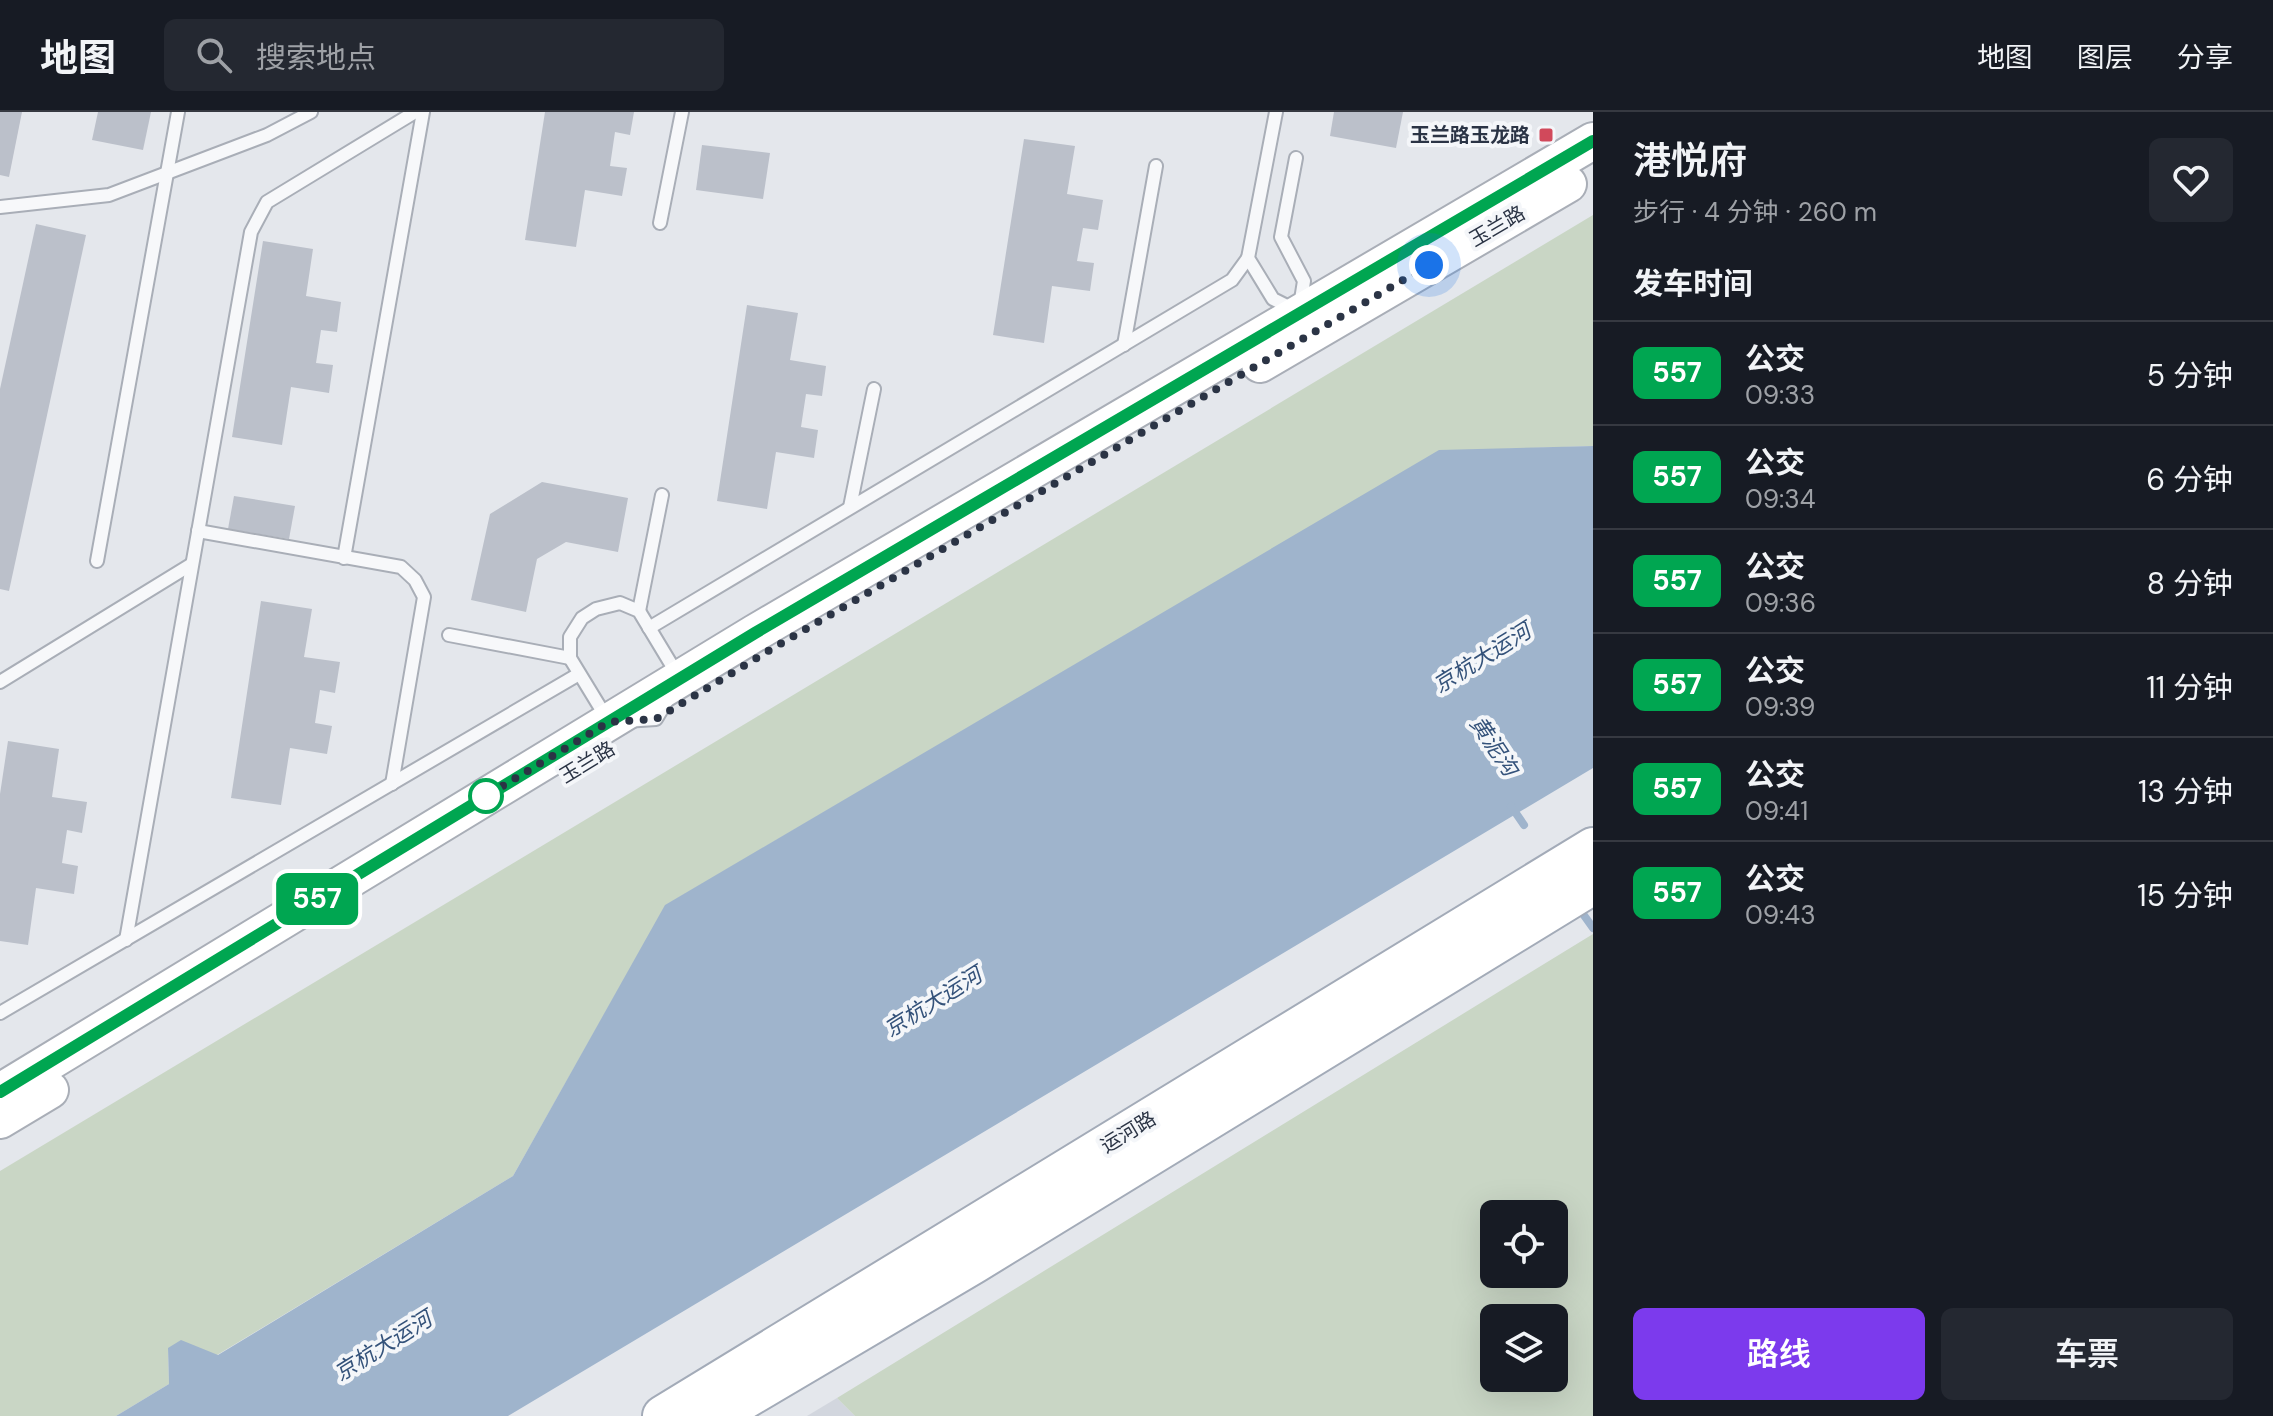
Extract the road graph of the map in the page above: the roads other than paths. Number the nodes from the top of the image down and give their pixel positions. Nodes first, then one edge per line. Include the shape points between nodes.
1 (178, 112) edge
2 (311, 112) edge
3 (415, 112) edge
4 (423, 112) edge
5 (682, 112) edge
6 (1276, 112) edge
7 (1593, 141) edge
8 (1296, 158) dead end
9 (1156, 166) dead end
10 (1593, 170) edge
11 (167, 173) junction
12 (0, 207) edge
13 (660, 223) dead end
14 (1248, 258) junction
15 (1299, 312) junction
16 (1124, 345) junction
17 (874, 389) dead end
18 (662, 495) dead end
19 (850, 507) junction
20 (198, 531) junction
21 (344, 558) junction
22 (97, 561) dead end
23 (192, 564) junction
24 (639, 611) junction
25 (649, 628) junction
26 (449, 635) dead end
27 (570, 658) junction
28 (579, 674) junction
29 (680, 679) junction
30 (0, 682) edge
31 (656, 719) junction
32 (609, 722) junction
33 (392, 784) junction
34 (1593, 848) edge
35 (1593, 884) edge
36 (126, 940) junction
37 (0, 1013) edge
38 (0, 1092) edge
39 (0, 1120) edge
40 (663, 1416) edge
41 (715, 1416) edge

1 - 11 lane
2 - 11 lane via 267,135
3 - 20 lane via 267,202 251,232
4 - 21 lane
5 - 13 lane
6 - 14 lane
7 - 15 street, 玉兰路
8 - 15 lane via 1281,237 1304,281
9 - 16 lane
10 - 31 street, 玉兰路
11 - 12 lane via 109,195
11 - 22 lane
14 - 15 lane via 1273,299
14 - 16 lane via 1232,280
15 - 29 street, 玉兰路
16 - 19 lane
17 - 19 lane
18 - 24 lane
19 - 25 lane
20 - 21 lane
20 - 23 lane
21 - 33 lane via 401,567 424,597
23 - 30 lane
23 - 36 lane
24 - 25 lane
24 - 27 lane via 620,603 582,618 570,637
25 - 29 lane
26 - 27 lane
27 - 28 lane
28 - 32 lane
28 - 33 lane
29 - 31 lane
29 - 32 street, 玉兰路
31 - 32 lane
31 - 39 street, 玉兰路
32 - 38 street, 玉兰路
33 - 36 lane
34 - 40 main road, 运河路
35 - 41 main road, 运河路
36 - 37 lane

